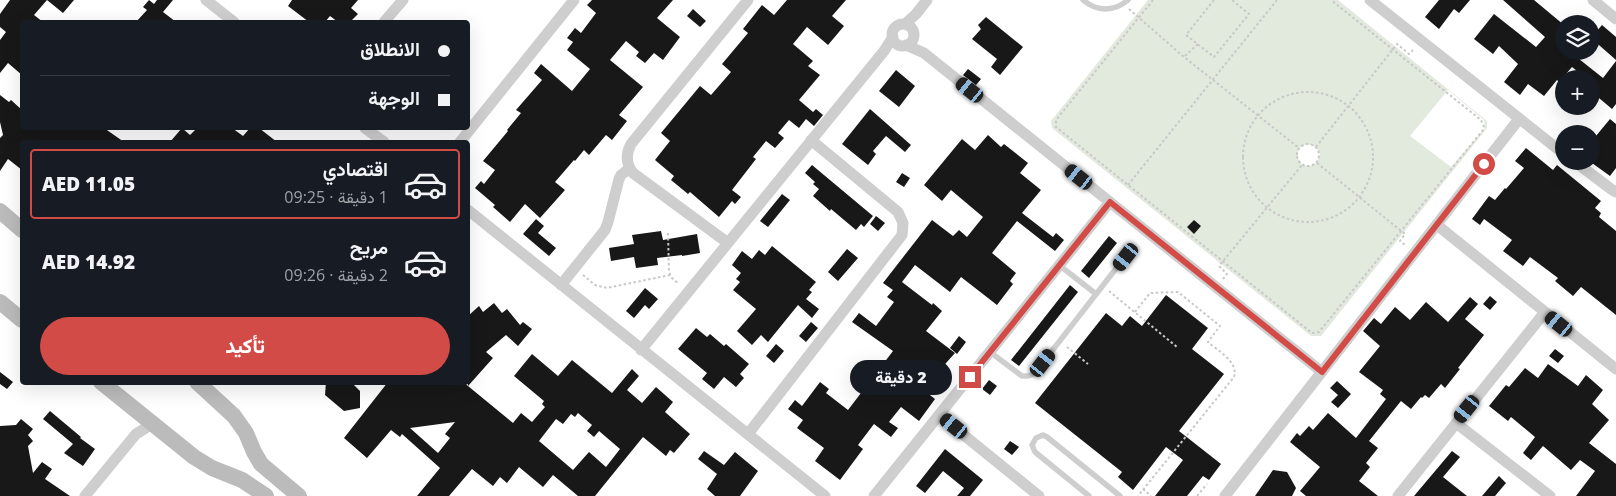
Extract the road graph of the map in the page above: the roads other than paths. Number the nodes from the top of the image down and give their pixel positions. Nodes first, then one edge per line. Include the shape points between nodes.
1 (206, 0) edge
2 (402, 0) edge
3 (574, 0) edge
4 (748, 0) edge
5 (927, 0) edge
6 (1083, 0) edge
7 (1370, 0) edge
8 (1593, 0) edge
9 (1126, 2) edge
10 (1615, 15) edge
11 (231, 20) edge
12 (386, 20) edge
13 (905, 36) junction
14 (1519, 119) junction
15 (470, 130) edge
16 (470, 130) edge
17 (462, 140) edge
18 (812, 140) junction
19 (1555, 147) edge
20 (630, 168) junction
21 (1585, 170) edge
22 (1616, 192) edge
23 (1110, 202) junction
24 (0, 211) edge
25 (470, 212) edge
26 (1437, 225) junction
27 (20, 228) edge
28 (728, 244) junction
29 (1126, 257) dead end
30 (1059, 265) junction
31 (561, 285) junction
32 (1096, 294) junction
33 (0, 302) edge
34 (1545, 312) junction
35 (20, 318) edge
36 (641, 350) junction
37 (990, 352) junction
38 (1616, 369) edge
39 (1322, 372) junction
40 (105, 385) edge
41 (200, 385) edge
42 (939, 415) junction
43 (147, 420) junction
44 (1456, 423) junction
45 (748, 434) junction
46 (257, 458) junction
47 (242, 480) junction
48 (85, 496) edge
49 (266, 496) edge
50 (299, 496) edge
51 (825, 496) edge
52 (874, 496) edge
53 (1039, 496) edge
54 (1089, 496) edge
55 (1120, 496) edge
56 (1225, 496) edge
57 (1398, 496) edge
58 (1550, 496) edge

1 - 11 street
2 - 12 street
3 - 15 street
4 - 20 street via 631,144 627,156
5 - 13 street
6 - 9 lane via 1100,9 1116,8
7 - 14 street
8 - 10 street
13 - 18 street via 884,51
13 - 23 street
14 - 19 street
14 - 26 street
16 - 17 street
18 - 28 street
18 - 45 street via 898,212 903,223 902,235
20 - 28 street
20 - 31 street via 619,179 604,230
21 - 22 street
23 - 30 street
23 - 39 street
24 - 27 main road
25 - 31 street
26 - 34 street
26 - 39 street
28 - 36 street
29 - 32 lane
30 - 32 lane
30 - 37 street
31 - 36 street
32 - 37 lane via 1034,374 1019,374
33 - 35 main road
34 - 38 street
34 - 44 street
36 - 45 street
37 - 42 street
39 - 56 street
40 - 43 main road
41 - 46 main road via 234,416
42 - 52 street
42 - 53 street
43 - 47 main road via 203,463
43 - 48 street
44 - 57 street
44 - 58 street
45 - 51 street
46 - 47 main road
46 - 50 main road
47 - 49 main road
54 - 55 lane via 1035,452 1032,444 1036,438 1047,437

